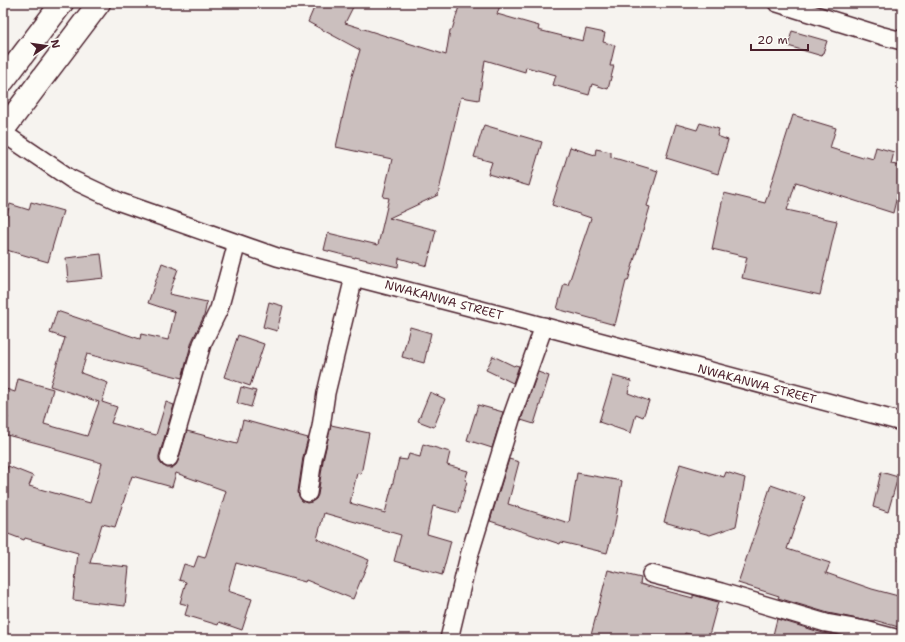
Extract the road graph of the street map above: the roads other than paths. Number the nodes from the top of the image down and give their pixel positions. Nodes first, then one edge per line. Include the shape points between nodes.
1 (62, 3) edge
2 (99, 3) edge
3 (777, 3) edge
4 (902, 41) edge
5 (3, 81) edge
6 (3, 132) edge
7 (237, 243) junction
8 (354, 277) junction
9 (544, 326) junction
10 (902, 422) edge
11 (168, 458) dead end
12 (308, 493) dead end
13 (651, 574) dead end
14 (450, 639) edge
15 (899, 639) edge

1 - 5 main road
2 - 6 main road
3 - 4 street
6 - 7 street, NWAKANWA STREET via 71,179 120,202
7 - 8 street, NWAKANWA STREET via 277,257
7 - 11 street via 219,309 202,344
8 - 9 street, NWAKANWA STREET
8 - 12 street via 326,393
9 - 10 street, NWAKANWA STREET
9 - 14 street via 512,416 469,556
13 - 15 street via 826,623

